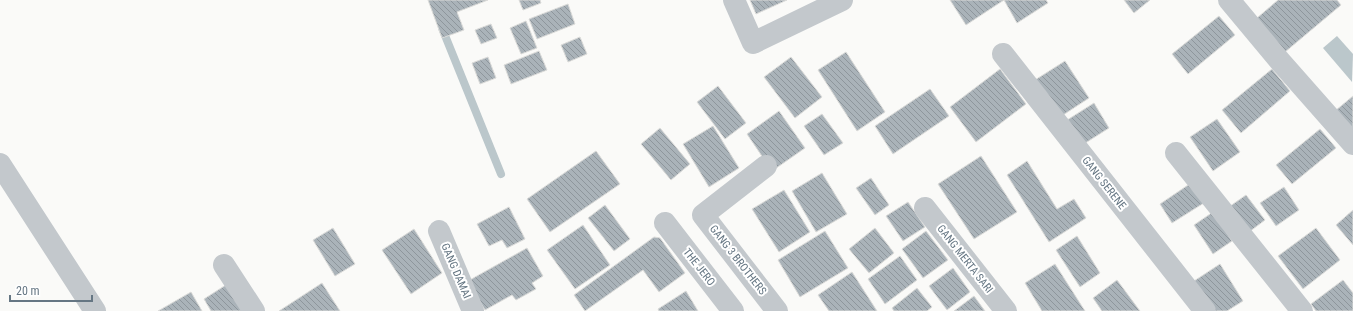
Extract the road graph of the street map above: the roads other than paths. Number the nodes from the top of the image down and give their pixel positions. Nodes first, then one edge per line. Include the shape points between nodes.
1 (734, 0) edge
2 (842, 0) edge
3 (1229, 0) edge
4 (1003, 54) dead end
5 (1353, 144) edge
6 (1176, 153) dead end
7 (0, 164) edge
8 (766, 166) dead end
9 (925, 208) dead end
10 (665, 222) dead end
11 (439, 231) dead end
12 (224, 265) dead end
13 (96, 311) edge
14 (254, 311) edge
15 (473, 311) edge
16 (733, 311) edge
17 (777, 311) edge
18 (1006, 311) edge
19 (1205, 311) edge
20 (1302, 311) edge

1 - 2 street via 753,43
3 - 5 street
4 - 19 street, GANG SERENE
6 - 20 street
7 - 13 street
8 - 17 street, GANG 3 BROTHERS via 703,215
9 - 18 street, GANG MERTA SARI
10 - 16 street, THE JERO
11 - 15 street, GANG DAMAI
12 - 14 street

